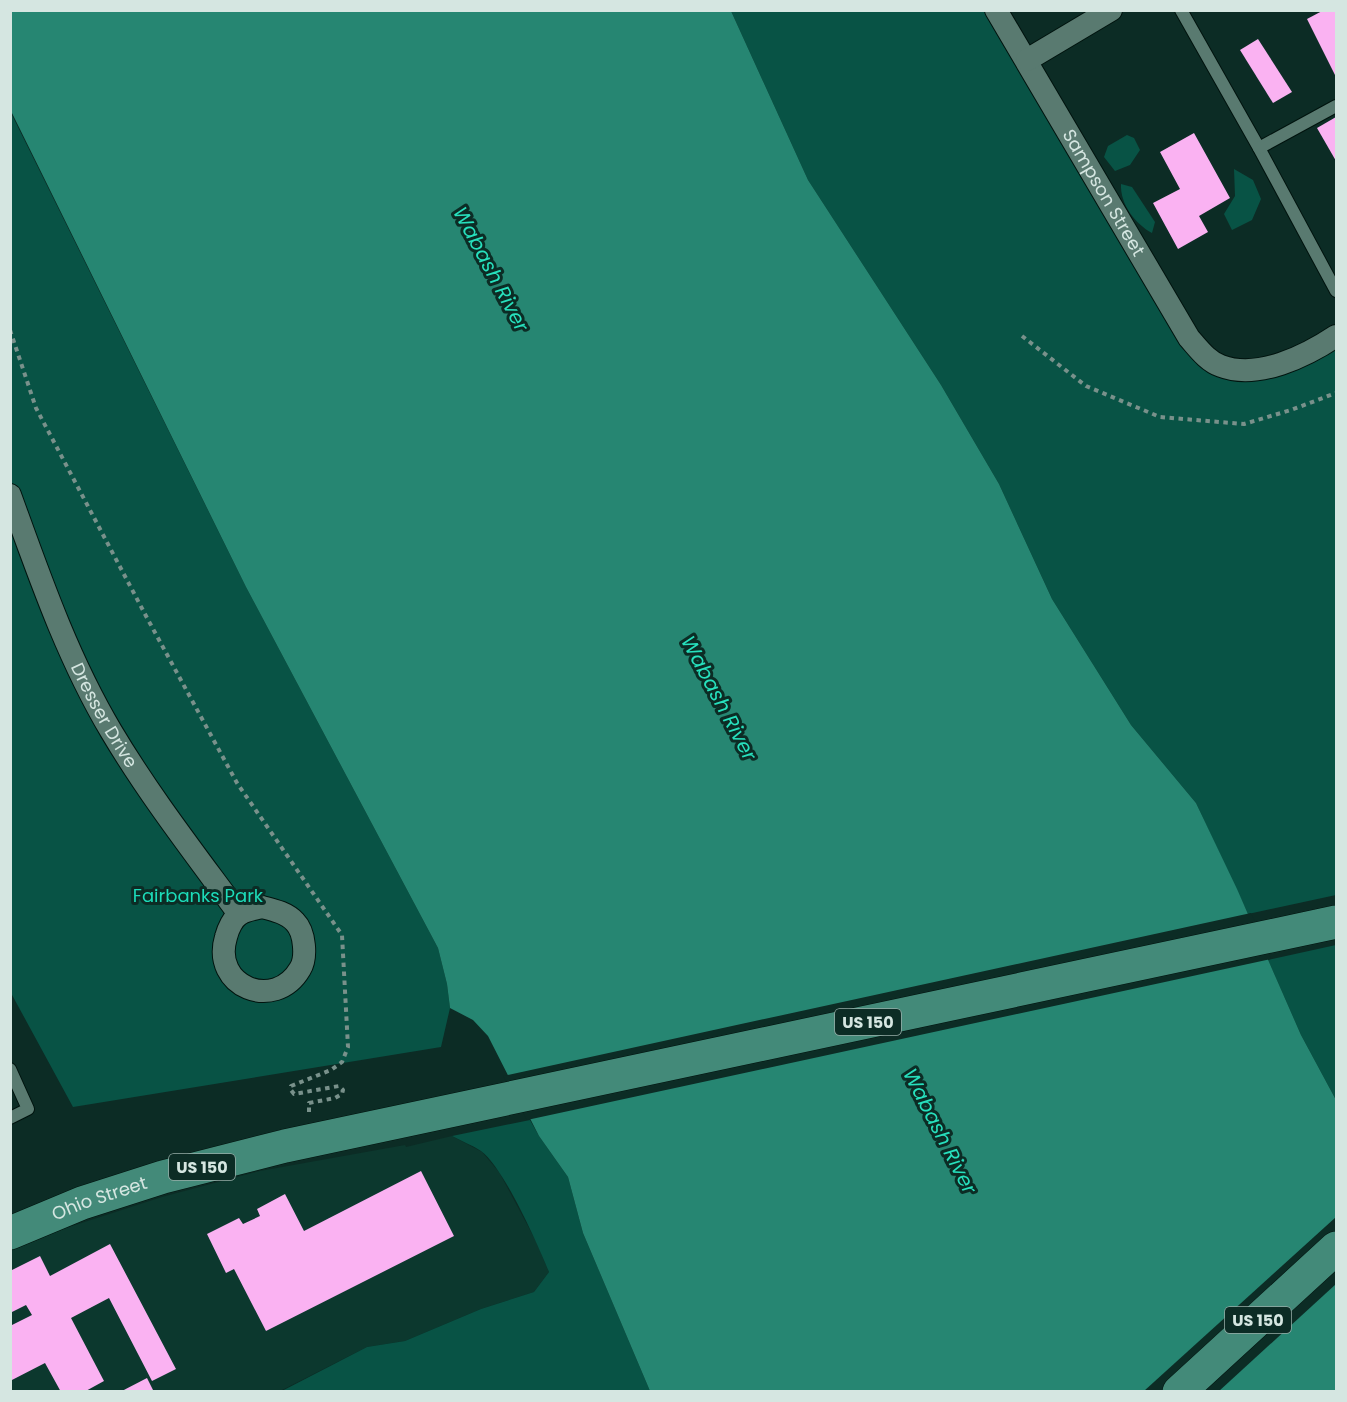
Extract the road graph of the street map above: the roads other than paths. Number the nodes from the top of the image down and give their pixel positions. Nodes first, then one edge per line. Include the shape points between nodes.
1 (996, 10) edge
2 (1111, 10) edge
3 (1181, 10) edge
4 (1027, 60) junction
5 (1336, 105) edge
6 (1259, 148) junction
7 (1336, 291) edge
8 (1336, 336) edge
9 (10, 495) edge
10 (239, 914) dead end
11 (1336, 922) edge
12 (10, 1069) edge
13 (10, 1118) edge
14 (10, 1233) edge
15 (1336, 1248) edge
16 (1179, 1392) edge

1 - 4 street, Sampson Street
2 - 4 street
3 - 6 lane
4 - 8 street, Sampson Street via 1189,338 1203,355 1220,366 1264,368 1295,359
5 - 6 lane
6 - 7 lane
9 - 10 street, Dresser Drive via 69,650 110,729 149,793
11 - 14 main road, Ohio Street / US 150 via 285,1146 163,1177 82,1203
12 - 13 lane via 28,1109
15 - 16 main road, US 150

